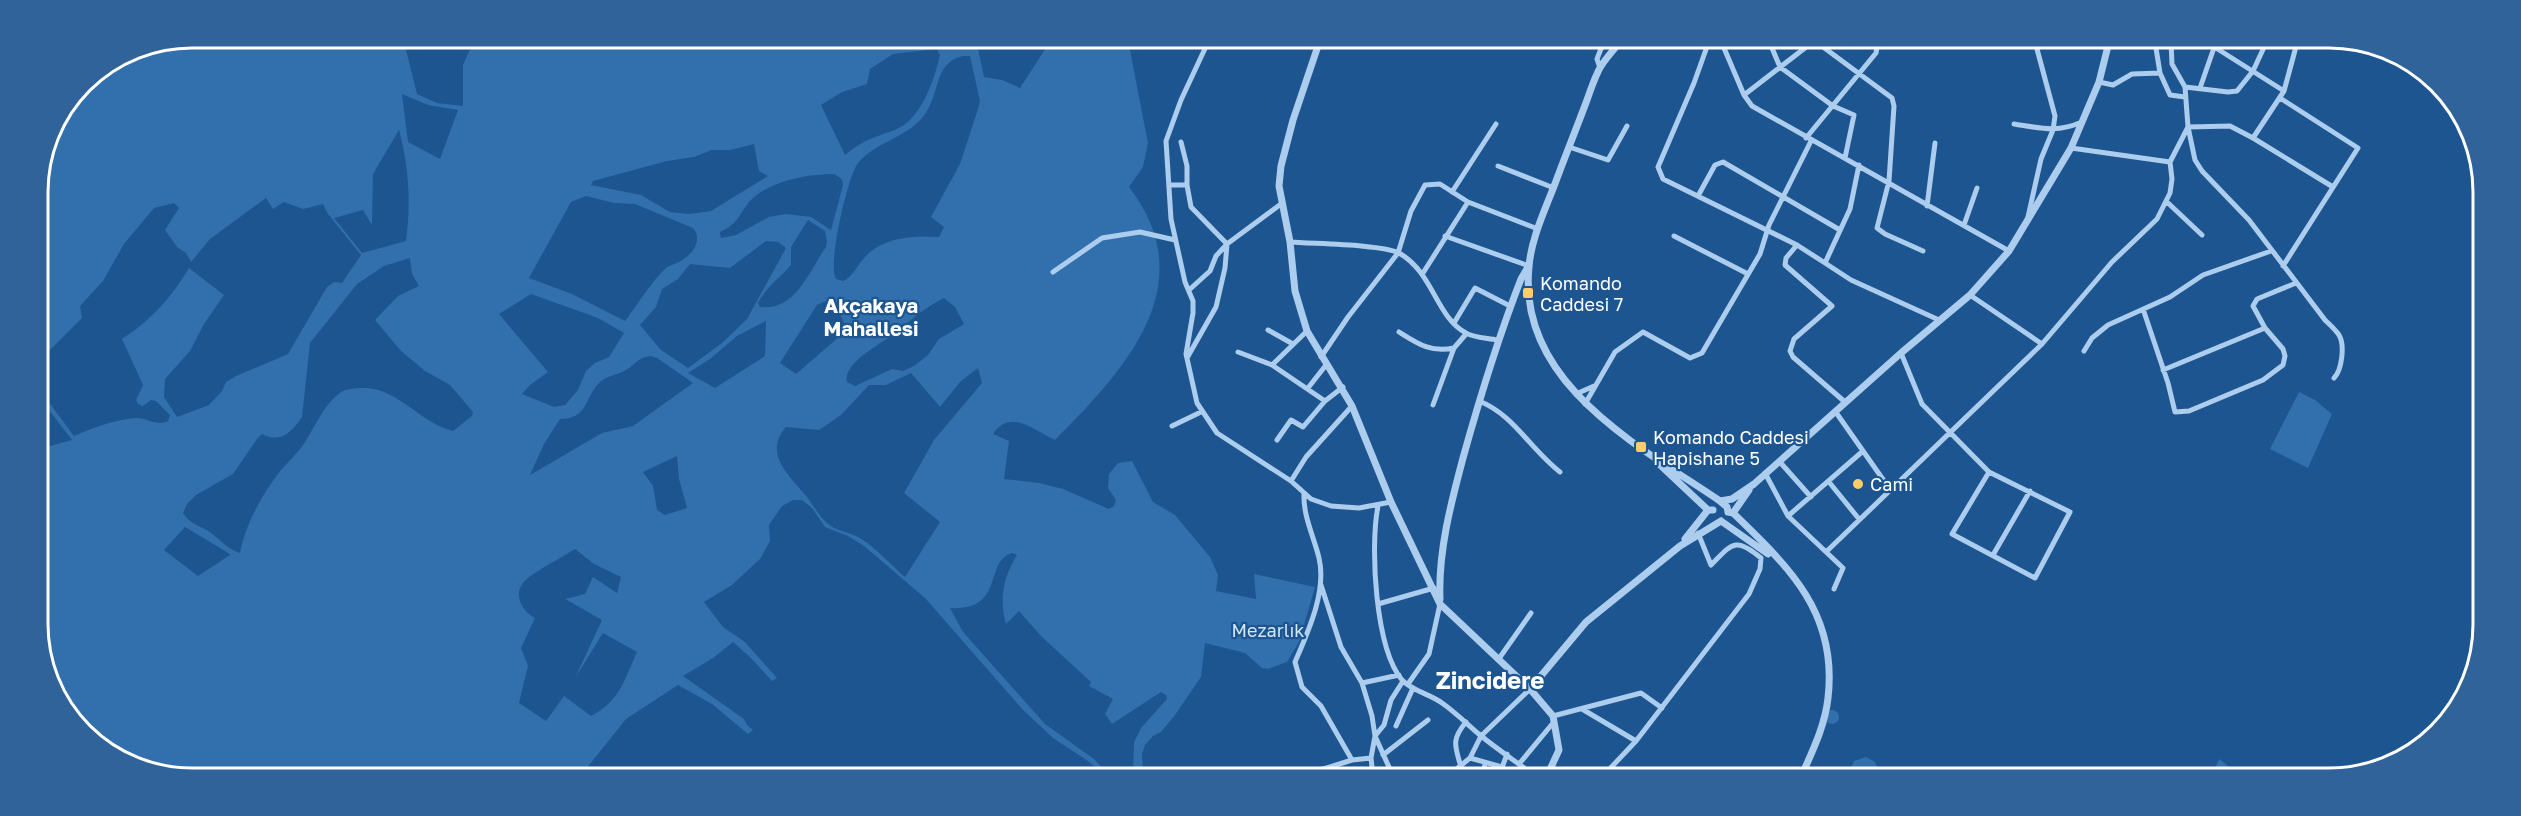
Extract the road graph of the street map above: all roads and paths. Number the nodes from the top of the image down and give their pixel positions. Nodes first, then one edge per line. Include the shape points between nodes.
1 (1205, 48) edge
2 (1318, 48) edge
3 (1601, 48) edge
4 (1616, 48) edge
5 (1706, 48) edge
6 (1724, 48) edge
7 (1772, 48) edge
8 (1807, 48) edge
9 (1823, 48) edge
10 (1877, 48) edge
11 (2037, 48) edge
12 (2108, 48) edge
13 (2156, 48) edge
14 (2171, 48) edge
15 (2215, 48) edge
16 (2220, 48) edge
17 (2264, 48) edge
18 (2296, 48) edge
19 (1780, 67) junction
20 (1600, 68) junction
21 (2253, 71) junction
22 (2160, 73) junction
23 (1860, 75) junction
24 (2099, 82) junction
25 (2185, 87) junction
26 (2200, 88) junction
27 (2284, 91) junction
28 (1744, 95) junction
29 (2185, 97) junction
30 (2280, 98) junction
31 (1833, 106) junction
32 (2084, 122) junction
33 (1496, 124) dead end
34 (2014, 124) dead end
35 (1627, 126) dead end
36 (2188, 127) junction
37 (2053, 130) junction
38 (2253, 138) junction
39 (1808, 139) junction
40 (1181, 142) dead end
41 (1935, 143) dead end
42 (1569, 147) junction
43 (2071, 148) junction
44 (1845, 158) junction
45 (2170, 162) junction
46 (1858, 165) junction
47 (1498, 166) dead end
48 (1889, 182) junction
49 (1169, 185) junction
50 (1187, 185) junction
51 (2333, 187) junction
52 (1554, 188) junction
53 (1977, 188) dead end
54 (1452, 192) junction
55 (1698, 196) junction
56 (1783, 199) junction
57 (1468, 202) junction
58 (2167, 202) junction
59 (1281, 204) junction
60 (1927, 206) junction
61 (2027, 222) junction
62 (1964, 225) junction
63 (1538, 229) junction
64 (1768, 230) junction
65 (1840, 230) junction
66 (2202, 235) dead end
67 (1445, 236) junction
68 (1674, 236) dead end
69 (1175, 240) junction
70 (1290, 242) junction
71 (1227, 244) junction
72 (1797, 245) junction
73 (1923, 251) dead end
74 (2009, 251) junction
75 (2271, 251) junction
76 (1398, 253) junction
77 (1825, 263) junction
78 (1528, 266) junction
79 (2283, 266) junction
80 (1053, 272) dead end
81 (1423, 273) junction
82 (1748, 274) junction
83 (2296, 283) junction
84 (1189, 290) junction
85 (1970, 295) junction
86 (1510, 306) junction
87 (2143, 309) junction
88 (1938, 320) junction
89 (1454, 323) junction
90 (2265, 328) junction
91 (1268, 330) dead end
92 (1307, 331) junction
93 (1399, 332) dead end
94 (1466, 334) junction
95 (1497, 340) junction
96 (1293, 344) junction
97 (2042, 344) junction
98 (1454, 348) junction
99 (2084, 351) dead end
100 (1238, 352) dead end
101 (1901, 352) junction
102 (1321, 357) junction
103 (1187, 359) junction
104 (1272, 365) junction
105 (1326, 365) junction
106 (2163, 370) junction
107 (2334, 378) dead end
108 (1595, 385) junction
109 (1343, 387) junction
110 (1308, 388) junction
111 (1576, 394) junction
112 (1325, 401) junction
113 (1479, 401) junction
114 (1845, 402) junction
115 (1585, 404) junction
116 (1352, 405) junction
117 (1433, 405) dead end
118 (1835, 411) junction
119 (1201, 412) junction
120 (1172, 426) dead end
121 (1948, 433) junction
122 (1277, 440) dead end
123 (1641, 447) junction
124 (1863, 451) junction
125 (1779, 461) junction
126 (1560, 472) dead end
127 (1989, 472) junction
128 (1766, 473) junction
129 (1291, 481) junction
130 (1829, 482) junction
131 (1754, 484) junction
132 (1889, 488) junction
133 (2030, 491) junction
134 (1304, 494) junction
135 (1811, 497) junction
136 (1391, 502) junction
137 (1721, 502) junction
138 (1378, 506) junction
139 (1711, 510) junction
140 (1731, 512) junction
141 (1788, 516) junction
142 (1859, 519) junction
143 (1721, 520) junction
144 (1698, 533) junction
145 (1680, 546) junction
146 (1826, 552) junction
147 (1993, 555) junction
148 (1789, 571) junction
149 (1321, 584) junction
150 (1434, 588) junction
151 (1834, 589) dead end
152 (1378, 604) junction
153 (1440, 604) junction
154 (1531, 613) dead end
155 (1498, 660) junction
156 (1399, 675) junction
157 (1362, 683) junction
158 (1408, 684) junction
159 (1530, 690) junction
160 (1662, 708) junction
161 (1582, 709) junction
162 (1553, 719) junction
163 (1428, 720) dead end
164 (1466, 722) junction
165 (1396, 726) dead end
166 (1375, 736) junction
167 (1481, 736) junction
168 (1636, 741) junction
169 (1507, 754) junction
170 (1383, 755) junction
171 (1371, 758) junction
172 (1470, 758) junction
173 (1352, 760) junction
174 (1485, 763) junction
175 (1519, 764) junction
176 (1461, 767) joint
177 (1326, 768) edge
178 (1372, 768) edge
179 (1389, 768) edge
180 (1484, 768) edge
181 (1502, 768) joint
182 (1524, 768) edge
183 (1551, 768) edge
184 (1611, 768) edge
185 (1805, 768) edge

1 - 49 street via 1166,136
2 - 59 street via 1281,165
3 - 20 street via 1597,59
4 - 20 street
5 - 55 street via 1658,167 1663,179
6 - 28 street
7 - 19 street
8 - 19 street
9 - 23 street
10 - 23 street
11 - 37 street via 2055,116
12 - 24 street
13 - 22 street
14 - 25 street via 2173,69
15 - 26 street
16 - 21 street
17 - 21 street
18 - 27 street
19 - 28 street
19 - 31 street
20 - 42 street
21 - 26 street via 2235,92
21 - 27 street
22 - 24 street via 2132,74 2113,85
22 - 29 street via 2170,95
23 - 31 street
23 - 48 street via 1894,102
24 - 32 street
25 - 26 street
25 - 29 street
27 - 30 street
28 - 39 street via 1752,106
29 - 36 street
30 - 38 street
30 - 51 street via 2358,148
31 - 39 street
31 - 44 street via 1854,114
32 - 37 street
32 - 43 street
33 - 54 street
34 - 37 street
35 - 42 street via 1608,160
36 - 38 street via 2230,126
36 - 45 street
36 - 75 street via 2198,165 2249,220
37 - 61 street via 2041,159
38 - 51 street
39 - 44 street
39 - 56 street
40 - 50 street
41 - 60 street
42 - 52 street
43 - 45 street
43 - 61 street
44 - 46 street
45 - 58 street via 2172,179
46 - 48 street
46 - 65 street via 1850,209
47 - 52 street
48 - 60 street
48 - 73 street via 1877,228
49 - 50 street
49 - 69 street
50 - 71 street via 1191,207
51 - 79 street
52 - 63 street
53 - 62 street
54 - 57 street
54 - 76 street via 1440,184 1425,185 1411,211
55 - 56 street via 1721,161
55 - 64 street
56 - 64 street
56 - 65 street
57 - 63 street
57 - 67 street
58 - 66 street
58 - 97 street via 2157,219 2112,262
59 - 70 street
59 - 71 street
60 - 62 street
61 - 74 street
62 - 74 street
63 - 78 street
64 - 72 street
64 - 82 street
65 - 77 street
67 - 78 street
67 - 81 street
68 - 82 street
69 - 80 street via 1140,231 1102,238
69 - 84 street
70 - 76 street via 1380,248
70 - 92 street via 1295,291
71 - 84 street via 1210,271
71 - 103 street via 1216,307
72 - 77 street
72 - 114 street via 1785,265 1832,306 1794,339 1790,351
74 - 85 street
75 - 79 street
75 - 87 street via 2203,275
76 - 81 street
76 - 102 street
77 - 88 street via 1851,280
78 - 86 street
78 - 111 street via 1528,293 1544,350
79 - 83 street
81 - 89 street
82 - 108 street via 1698,356 1690,358 1642,332 1615,352
83 - 90 street via 2254,302 2253,309
83 - 107 street via 2340,337 2340,370
84 - 103 street via 1194,307
85 - 88 street
85 - 97 street
86 - 89 street via 1475,288
86 - 95 street
87 - 99 street via 2108,325
87 - 106 street
88 - 101 street
89 - 94 street
90 - 106 street
90 - 106 street via 2284,351 2280,368 2263,380 2189,411 2175,412
91 - 96 street
92 - 96 street
92 - 102 street
93 - 98 street via 1430,349
94 - 95 street
94 - 98 street
95 - 113 street
96 - 104 street
97 - 121 street
98 - 117 street
100 - 104 street
101 - 114 street
101 - 121 street via 1922,404
102 - 105 street
103 - 119 street
104 - 110 street
105 - 109 street
105 - 110 street
108 - 111 street
108 - 115 street
109 - 112 street
109 - 116 street
110 - 112 street
111 - 115 street
112 - 122 street via 1303,427 1291,420
113 - 126 street via 1502,413 1537,453
113 - 153 street via 1452,498 1439,579
114 - 118 street
115 - 123 street
116 - 129 street via 1306,456
116 - 136 street
118 - 124 street
118 - 125 street
119 - 120 street
119 - 129 street via 1221,436
121 - 127 street
121 - 132 street
123 - 137 street
123 - 139 street
124 - 130 street
124 - 132 street
125 - 128 street
125 - 135 street
127 - 133 street
127 - 147 street via 1952,534
128 - 131 street
128 - 141 street
129 - 134 street
130 - 135 street
130 - 142 street
131 - 137 street
131 - 140 street
132 - 142 street
133 - 147 street
133 - 147 street via 2070,512 2035,578
134 - 138 street via 1331,506
134 - 149 street via 1303,506 1320,560
135 - 141 street
136 - 138 street
136 - 150 street
137 - 139 street
137 - 140 street
138 - 152 street via 1374,559
139 - 143 street
139 - 145 street
140 - 143 street
140 - 148 street
141 - 146 street
142 - 146 street
143 - 144 street
143 - 148 street
144 - 145 street
144 - 160 street via 1711,566 1730,546 1739,543 1761,558 1760,569 1749,594
145 - 159 street via 1586,621
146 - 151 street via 1843,568
148 - 185 street via 1819,617 1829,674 1828,700
149 - 157 street via 1341,647
149 - 173 street via 1295,662 1302,687 1321,706
150 - 152 street
150 - 153 street
152 - 156 street via 1387,648
153 - 155 street
153 - 158 street via 1429,654
154 - 155 street
155 - 159 street
156 - 157 street
156 - 158 street
157 - 166 street
158 - 164 street via 1441,702
158 - 165 street
158 - 166 street via 1391,700 1384,725
159 - 162 street
159 - 167 street
160 - 161 street via 1641,693
160 - 168 street
161 - 162 street
161 - 168 street
162 - 175 street
162 - 183 street via 1559,750
163 - 170 street
164 - 167 street
164 - 176 street via 1456,734
166 - 170 street
166 - 171 street
167 - 169 street
167 - 172 street
168 - 184 street
169 - 175 street
169 - 181 street
170 - 179 street
171 - 173 street
171 - 178 street
172 - 174 street
172 - 176 street
173 - 177 street
174 - 180 street
174 - 181 street
175 - 182 street

